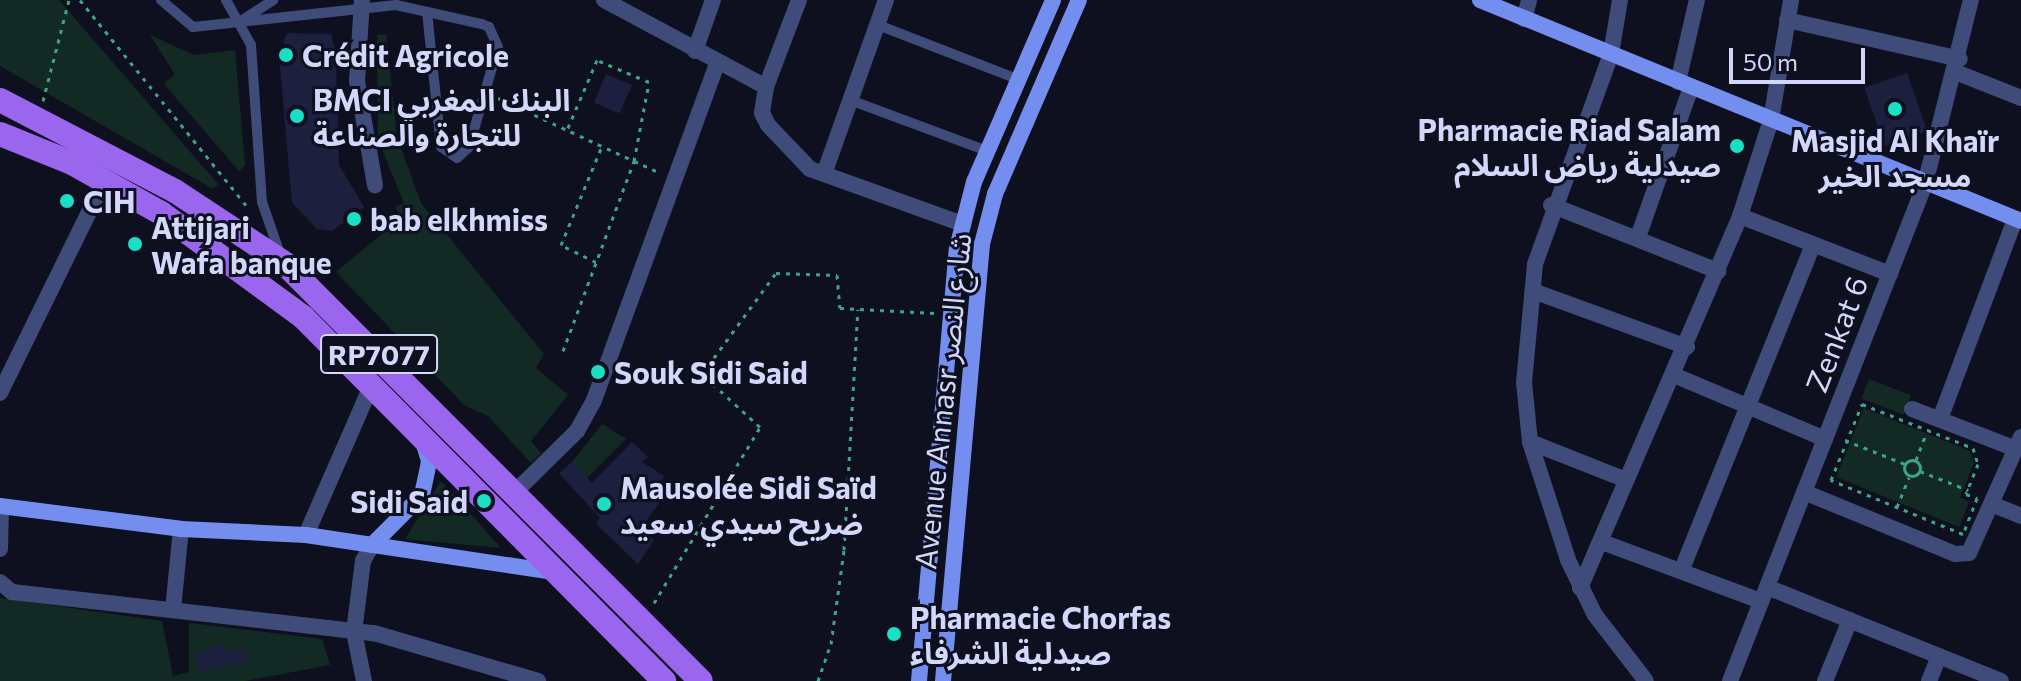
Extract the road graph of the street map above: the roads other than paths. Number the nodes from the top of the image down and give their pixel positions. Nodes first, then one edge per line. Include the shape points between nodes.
1 (161, 0) edge
2 (226, 0) edge
3 (273, 0) edge
4 (604, 0) edge
5 (713, 0) edge
6 (799, 0) edge
7 (886, 0) edge
8 (1053, 0) edge
9 (1079, 0) edge
10 (1480, 0) edge
11 (1529, 0) edge
12 (1620, 0) edge
13 (1697, 0) edge
14 (1791, 0) edge
15 (1971, 0) edge
16 (362, 4) edge
17 (633, 7) edge
18 (427, 12) junction
19 (1524, 19) junction
20 (242, 20) junction
21 (1787, 20) junction
22 (878, 25) junction
23 (695, 51) junction
24 (1611, 54) junction
25 (717, 63) junction
26 (1959, 66) junction
27 (1017, 79) junction
28 (1684, 84) junction
29 (766, 87) junction
30 (2021, 98) edge
31 (4, 100) edge
32 (850, 100) junction
33 (1771, 120) junction
34 (0, 134) edge
35 (987, 151) junction
36 (824, 174) junction
37 (105, 180) junction
38 (1925, 184) junction
39 (375, 185) dead end
40 (1551, 205) junction
41 (1740, 216) junction
42 (2018, 220) edge
43 (963, 224) junction
44 (1638, 237) junction
45 (1813, 245) junction
46 (284, 263) junction
47 (1718, 271) junction
48 (1890, 274) junction
49 (1533, 291) junction
50 (1687, 347) junction
51 (1676, 376) junction
52 (371, 386) junction
53 (0, 393) edge
54 (1743, 406) junction
55 (1912, 409) dead end
56 (1933, 422) junction
57 (1826, 436) junction
58 (422, 438) junction
59 (1530, 442) junction
60 (2019, 443) edge
61 (1626, 480) junction
62 (1804, 492) junction
63 (514, 493) junction
64 (1994, 505) junction
65 (1, 506) edge
66 (2021, 516) edge
67 (181, 529) junction
68 (306, 535) junction
69 (1602, 542) junction
70 (372, 545) junction
71 (0, 549) edge
72 (1682, 569) junction
73 (555, 572) junction
74 (0, 582) edge
75 (1580, 588) junction
76 (1764, 594) junction
77 (173, 610) junction
78 (1850, 620) junction
79 (354, 632) junction
80 (1939, 656) junction
81 (364, 681) edge
82 (538, 681) edge
83 (664, 681) edge
84 (701, 681) edge
85 (919, 681) edge
86 (943, 681) edge
87 (1646, 681) edge
88 (1730, 681) edge
89 (1825, 681) edge
90 (1929, 681) edge
91 (2001, 681) edge

1 - 20 lane via 193,27
2 - 20 lane
3 - 20 lane
4 - 17 street
5 - 23 street
6 - 29 street
7 - 22 street
8 - 27 main road, Avenue Annasr شارع النصر
9 - 86 main road, Avenue Annasr شارع النصر via 995,194 982,244
10 - 19 main road
11 - 19 street
12 - 24 street
13 - 28 street
14 - 21 street
15 - 26 street, Zenkat 6
16 - 18 lane
16 - 20 lane
16 - 39 street via 357,81
17 - 23 street
18 - 18 lane via 494,32 498,47 467,151 449,157 441,147
19 - 24 main road
20 - 46 lane via 268,231
21 - 26 street
21 - 33 street
22 - 27 lane
22 - 32 street
23 - 25 street
24 - 28 main road
24 - 40 street
25 - 29 street
25 - 63 street via 594,400 577,431
26 - 30 street
26 - 38 street, Zenkat 6
27 - 35 main road, Avenue Annasr شارع النصر
28 - 33 main road
28 - 44 street
29 - 36 street via 762,113 768,125 801,162
31 - 46 main road, RP7077 via 175,191
32 - 35 lane
32 - 36 street
33 - 38 main road
33 - 41 street
34 - 37 main road, RP7077
35 - 43 main road, Avenue Annasr شارع النصر
36 - 43 street
37 - 52 main road, RP7077 via 242,268
37 - 53 street
38 - 42 main road
38 - 48 street, Zenkat 6
40 - 44 street
40 - 49 street
41 - 45 street
41 - 47 street
42 - 56 street
43 - 85 main road, Avenue Annasr شارع النصر
44 - 47 street
45 - 48 street
45 - 54 street
46 - 63 main road, RP7077
47 - 50 street
48 - 57 street, Zenkat 6
49 - 50 street
49 - 59 street via 1524,382
50 - 51 street
51 - 54 street
51 - 61 street
52 - 58 main road, RP7077
52 - 68 street
54 - 57 street
54 - 72 street
55 - 56 street
56 - 60 street
57 - 62 street, Zenkat 6
58 - 70 main road via 429,461 422,495
58 - 73 main road, RP7077
59 - 61 street
59 - 75 street
60 - 64 street
61 - 69 street
62 - 64 street via 1955,554 1975,548
62 - 76 street, Zenkat 6
63 - 84 main road, RP7077
64 - 66 street
65 - 67 main road
65 - 71 street
67 - 68 main road
67 - 77 street
68 - 70 main road
69 - 72 street
69 - 75 street
70 - 73 main road
70 - 79 street via 363,561
72 - 76 street
73 - 83 main road, RP7077
74 - 77 street via 12,592
75 - 87 street
76 - 78 street
76 - 88 street, Zenkat 6
77 - 79 street
78 - 80 street
78 - 89 street
79 - 81 street
79 - 82 street
80 - 90 street
80 - 91 street

